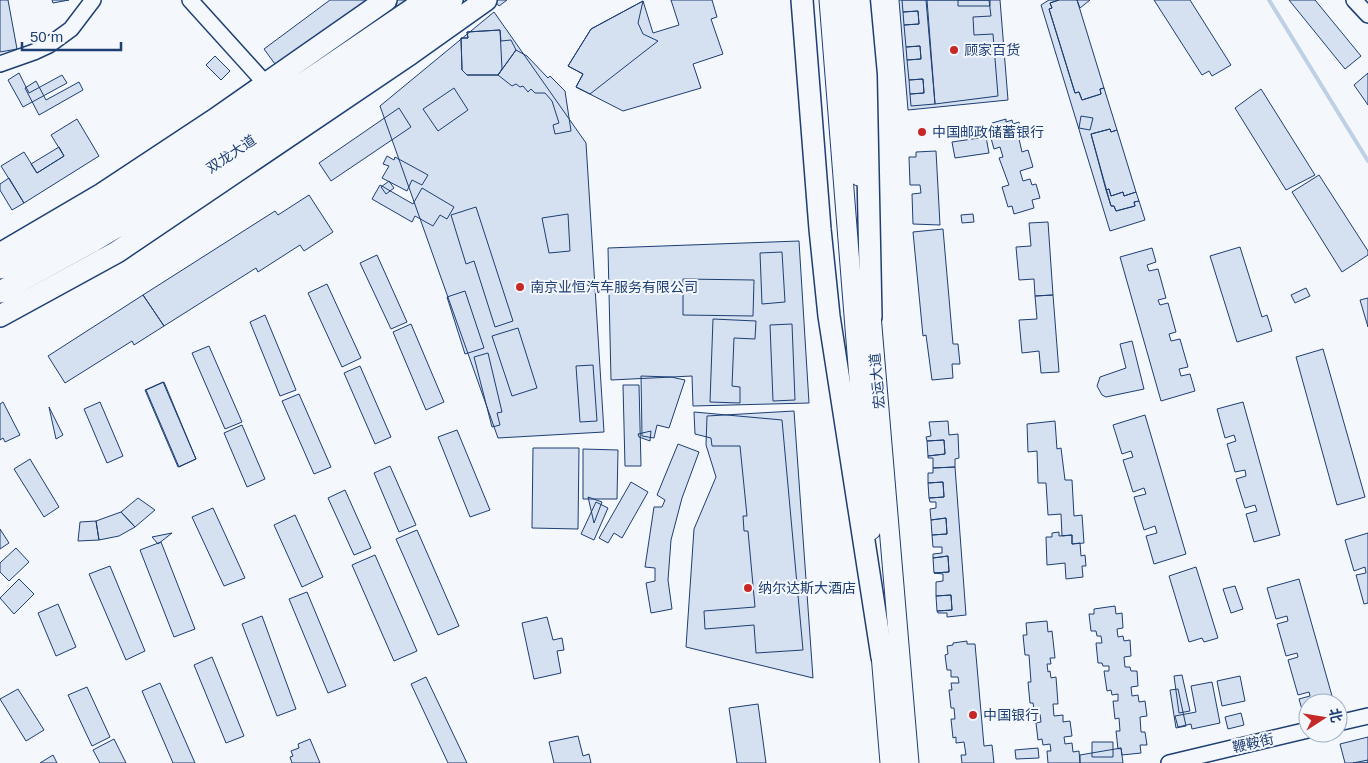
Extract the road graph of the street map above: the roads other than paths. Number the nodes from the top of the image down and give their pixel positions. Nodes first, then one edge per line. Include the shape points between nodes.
1 (93, 0) edge
2 (190, 0) edge
3 (386, 0) edge
4 (426, 0) edge
5 (452, 0) edge
6 (486, 0) edge
7 (802, 0) edge
8 (829, 0) edge
9 (844, 0) edge
10 (859, 0) edge
11 (1354, 0) edge
12 (1368, 15) edge
13 (0, 64) edge
14 (266, 84) junction
15 (88, 235) junction
16 (0, 254) edge
17 (0, 268) edge
18 (0, 292) edge
19 (0, 316) edge
20 (871, 317) junction
21 (882, 657) junction
22 (1368, 716) edge
23 (1348, 721) edge
24 (1298, 732) edge
25 (890, 763) edge
26 (909, 763) edge
27 (1169, 763) edge

1 - 13 street via 71,29 49,45
2 - 14 street
3 - 14 highway
4 - 15 highway, 双龙大道
5 - 15 highway, 双龙大道 via 196,178
6 - 19 highway, 双龙大道 via 117,252
7 - 21 highway via 828,316
8 - 21 main road, 宏运大道
9 - 20 main road, 宏运大道
10 - 20 highway via 866,75
11 - 12 street
14 - 16 highway via 102,194
15 - 17 highway, 双龙大道
15 - 18 highway, 双龙大道
20 - 26 main road, 宏运大道
21 - 25 main road, 宏运大道
22 - 23 street
24 - 27 street, 鞭鞍街

